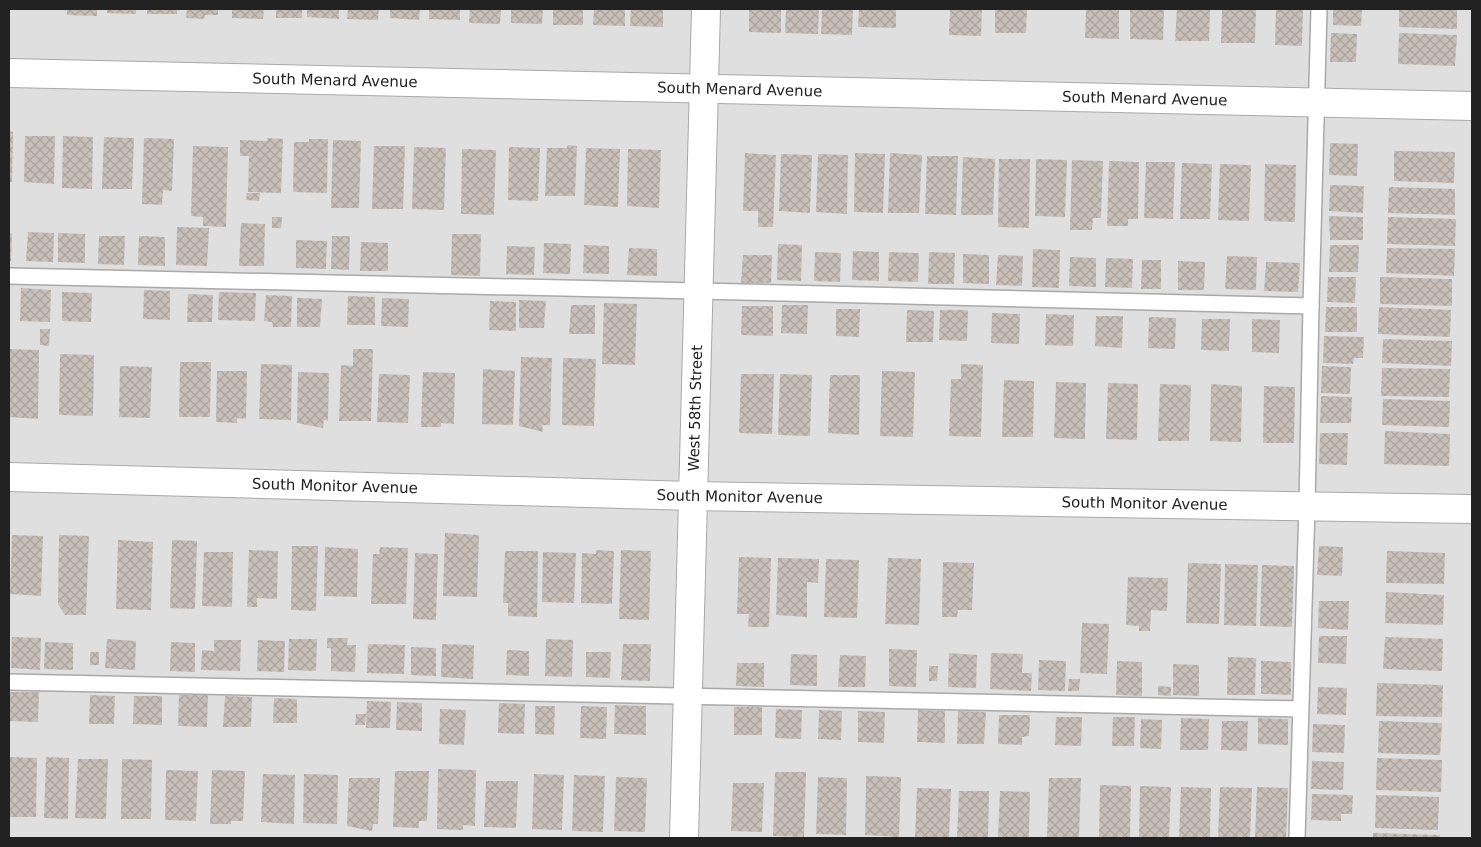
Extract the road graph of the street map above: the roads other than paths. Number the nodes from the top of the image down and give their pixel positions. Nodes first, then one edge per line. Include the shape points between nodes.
1 (706, 9) edge
2 (1319, 9) edge
3 (9, 73) edge
4 (704, 89) junction
5 (1316, 103) junction
6 (1472, 106) edge
7 (9, 276) edge
8 (698, 291) junction
9 (1310, 306) junction
10 (9, 478) edge
11 (693, 496) junction
12 (1307, 506) junction
13 (1472, 510) edge
14 (9, 682) edge
15 (688, 697) junction
16 (1300, 709) junction
17 (684, 838) edge
18 (1297, 838) edge

1 - 4 street, West 58th Street
2 - 5 lane
3 - 4 street, South Menard Avenue
4 - 5 street, South Menard Avenue
4 - 8 street, West 58th Street
5 - 6 street, South Menard Avenue
5 - 9 lane
7 - 8 lane
8 - 9 lane
8 - 11 street, West 58th Street
9 - 12 lane
10 - 11 street, South Monitor Avenue
11 - 12 street, South Monitor Avenue
11 - 15 street, West 58th Street
12 - 13 street, South Monitor Avenue
12 - 16 lane
14 - 15 lane
15 - 16 lane
15 - 17 street, West 58th Street
16 - 18 lane

